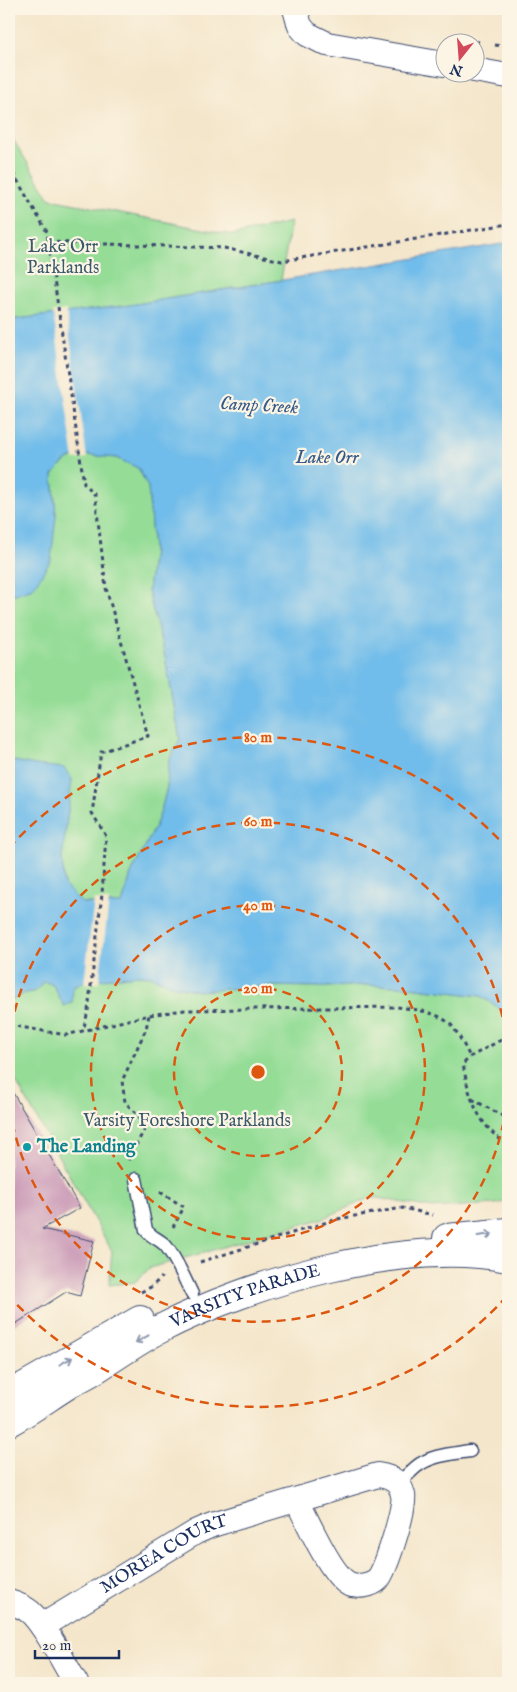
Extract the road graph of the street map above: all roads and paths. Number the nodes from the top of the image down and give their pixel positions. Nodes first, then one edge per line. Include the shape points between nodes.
1 (295, 9) edge
2 (434, 62) edge
3 (484, 72) edge
4 (508, 76) edge
5 (9, 166) edge
6 (508, 224) edge
7 (49, 249) junction
8 (149, 1015) junction
9 (9, 1025) edge
10 (83, 1032) junction
11 (508, 1036) edge
12 (470, 1057) junction
13 (472, 1098) junction
14 (508, 1119) edge
15 (508, 1145) edge
16 (136, 1179) junction
17 (441, 1214) dead end
18 (508, 1232) edge
19 (164, 1244) junction
20 (508, 1258) edge
21 (179, 1268) junction
22 (141, 1292) dead end
23 (192, 1294) junction
24 (64, 1387) junction
25 (9, 1395) edge
26 (9, 1410) edge
27 (9, 1422) edge
28 (470, 1451) dead end
29 (398, 1483) junction
30 (297, 1500) junction
31 (9, 1602) edge
32 (42, 1626) junction
33 (76, 1683) edge

1 - 2 street via 300,26 307,34 327,44
3 - 4 street
5 - 7 path via 47,232
6 - 7 path via 282,262 224,248 49,242
7 - 10 path via 84,484 95,495 106,588 148,736 101,752 92,813 106,836 102,894
8 - 10 path
8 - 12 path via 185,1010 412,1008 427,1012 452,1026
8 - 16 path via 146,1029 122,1081 125,1102 147,1125 128,1161
9 - 10 path via 66,1035
11 - 12 path
12 - 13 path via 463,1064
13 - 14 path
13 - 15 path via 486,1125
16 - 19 lane via 146,1230
16 - 19 path via 184,1207
17 - 21 path via 403,1208 336,1219
23 -> 18 street, VARSITY PARADE via 270,1269 336,1253 410,1241
19 - 21 lane
20 -> 24 street, VARSITY PARADE via 431,1253 376,1260 285,1280 231,1298 160,1329
21 - 22 path
21 - 23 lane
25 -> 23 street, VARSITY PARADE via 152,1313
24 - 26 street via 47,1387
24 - 27 street, VARSITY PARADE
28 - 29 lane via 441,1455 427,1461
29 - 30 street, MOREA COURT via 378,1475
29 - 30 street via 403,1495 403,1509 384,1570 377,1580 366,1586 350,1585 339,1576
30 - 32 street, MOREA COURT via 196,1532
31 - 32 street via 30,1612
32 - 33 street

